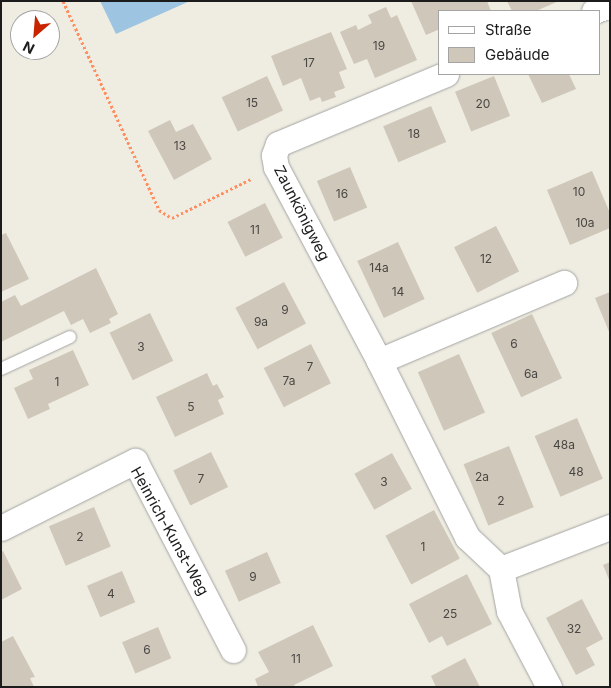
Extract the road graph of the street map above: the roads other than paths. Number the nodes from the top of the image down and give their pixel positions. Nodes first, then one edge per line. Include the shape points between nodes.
1 (610, 5) edge
2 (597, 10) edge
3 (444, 75) edge
4 (564, 283) dead end
5 (70, 337) dead end
6 (379, 361) junction
7 (1, 369) edge
8 (610, 527) edge
9 (1, 528) edge
10 (501, 569) junction
11 (233, 650) dead end
12 (549, 687) edge

1 - 2 street
3 - 6 street, Zaunkönigweg via 278,144 274,155 276,166
4 - 6 street
5 - 7 lane
6 - 10 street, Zaunkönigweg via 467,537
8 - 10 street
9 - 11 street, Heinrich-Kunst-Weg via 135,461
10 - 12 street via 509,611

